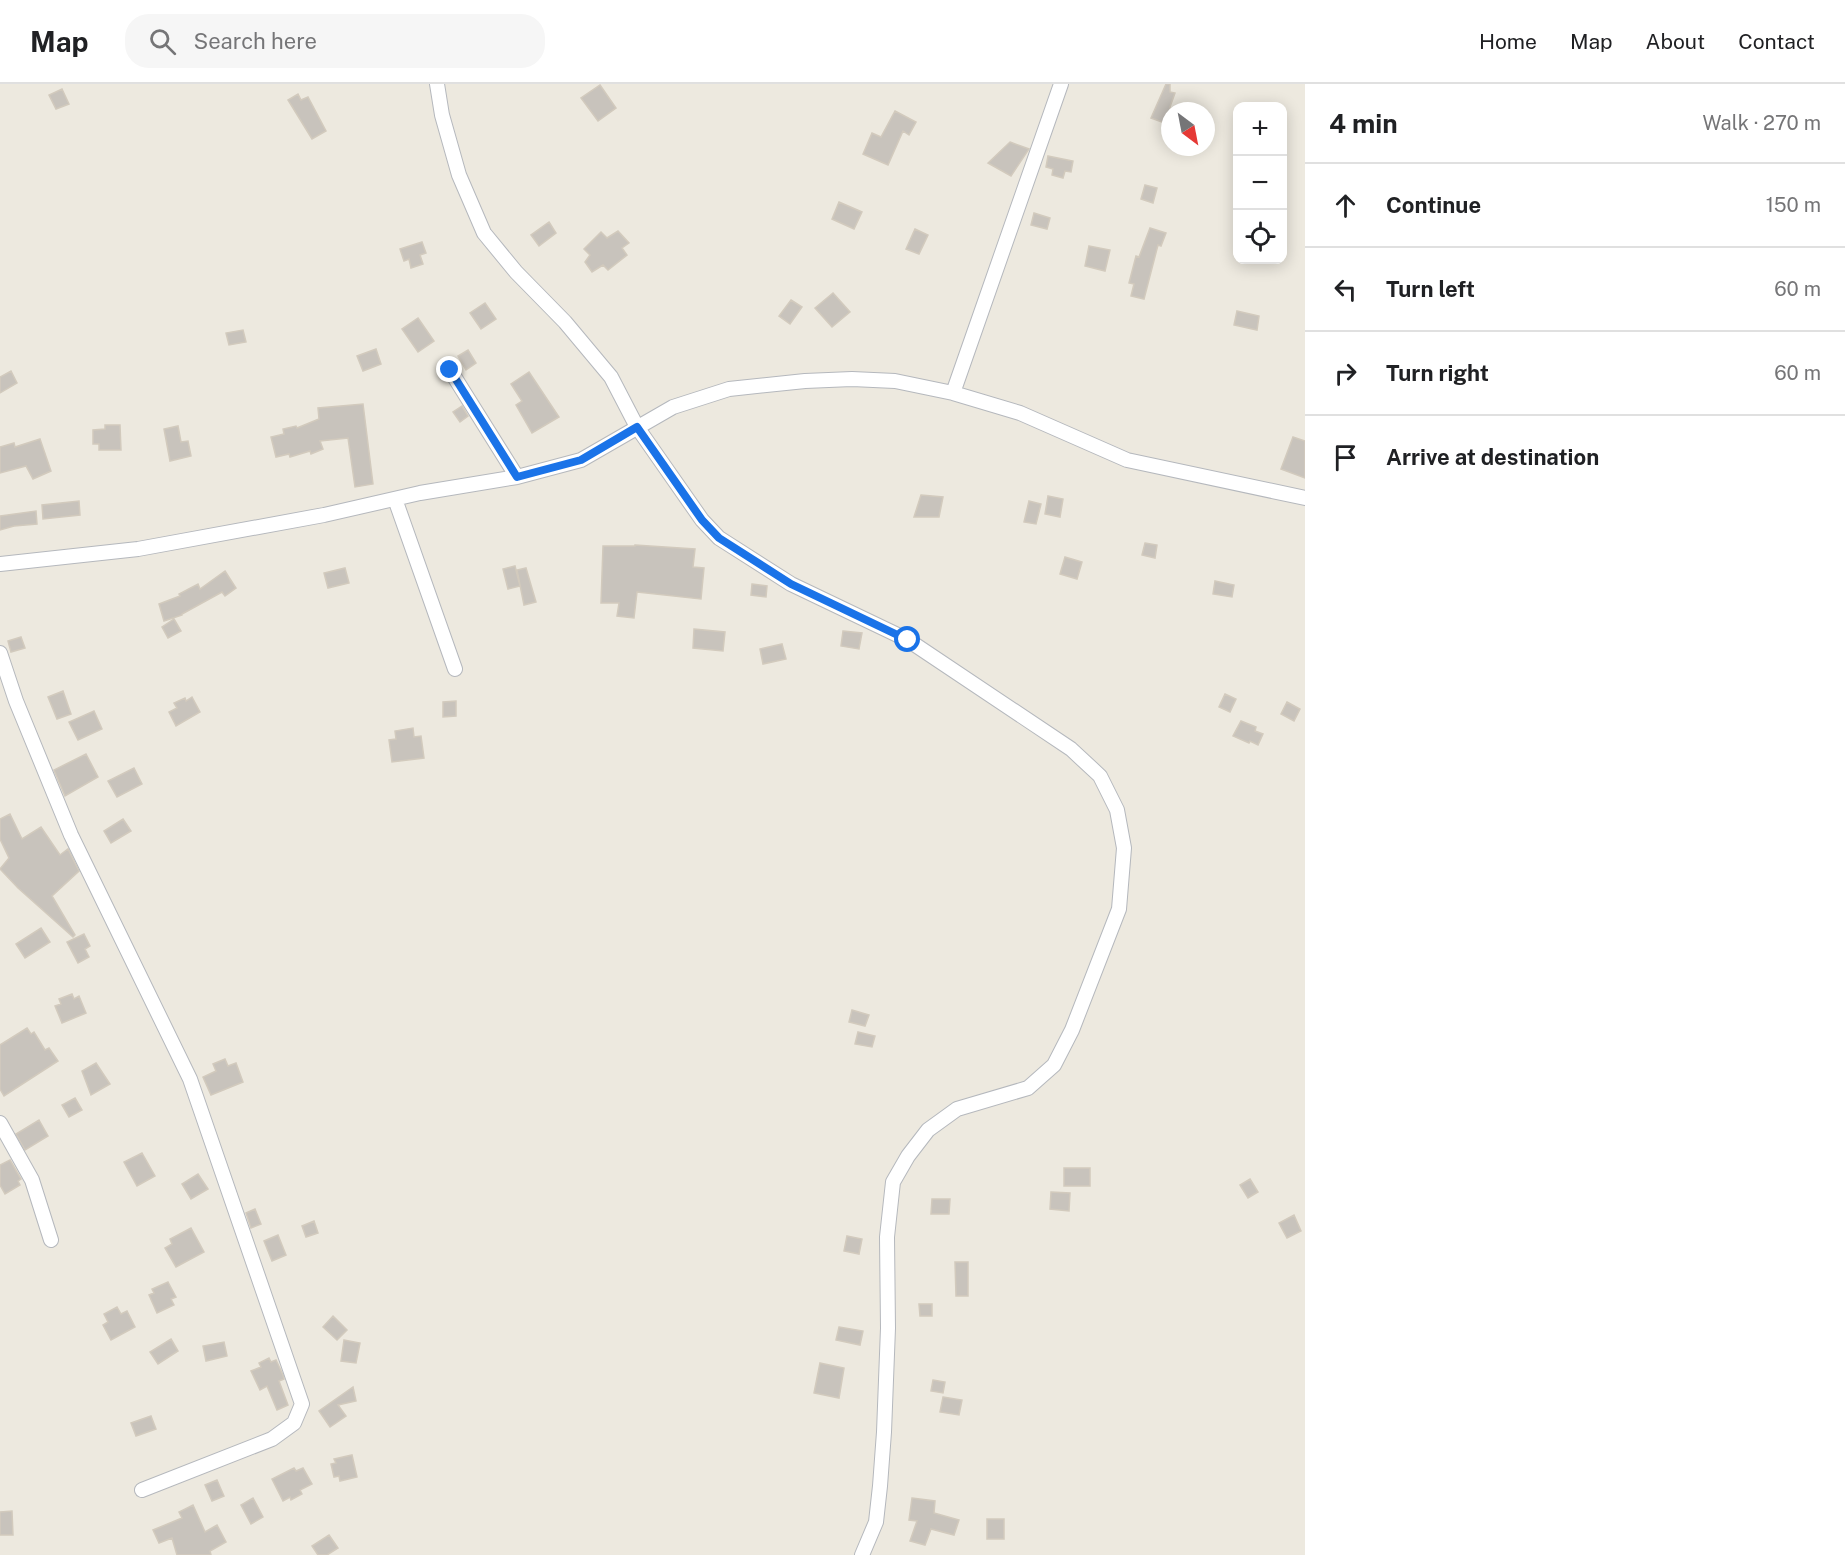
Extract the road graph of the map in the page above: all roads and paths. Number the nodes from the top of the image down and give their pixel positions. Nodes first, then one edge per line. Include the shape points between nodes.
1 (437, 84) edge
2 (1061, 84) edge
3 (450, 370) dead end
4 (953, 393) junction
5 (637, 427) junction
6 (517, 477) junction
7 (1305, 498) edge
8 (394, 499) junction
9 (0, 564) edge
10 (0, 653) edge
11 (455, 669) dead end
12 (0, 1123) edge
13 (51, 1240) dead end
14 (142, 1490) dead end
15 (861, 1555) edge

1 - 5 street via 459,175 484,233 611,377
2 - 4 street
3 - 6 street
4 - 5 street via 895,381 852,379 729,389 673,407
4 - 7 street via 1020,413 1127,460
5 - 6 street via 581,460
5 - 15 street via 719,538 791,584 908,640 1071,749 1100,777 1117,810 1124,848 1119,909 1072,1030 1054,1065 1028,1088 957,1109 928,1130 893,1182 887,1237 888,1328 881,1475 876,1522
6 - 8 street
8 - 9 street via 138,549
8 - 11 street
10 - 14 street via 71,835 190,1079 302,1404 294,1423 272,1439
12 - 13 street via 32,1180

